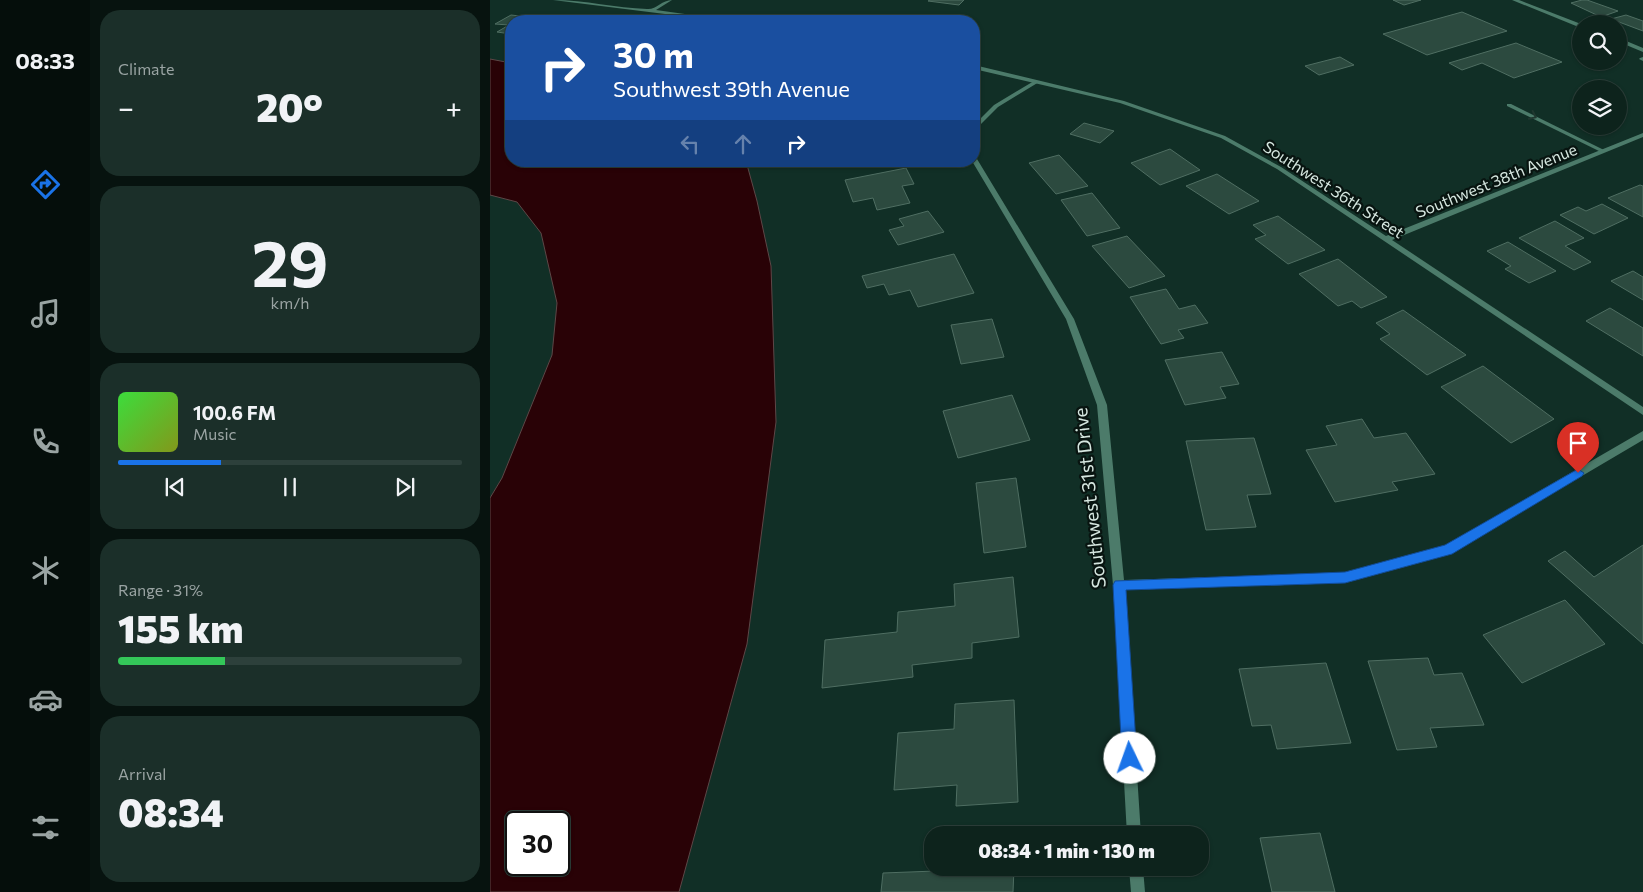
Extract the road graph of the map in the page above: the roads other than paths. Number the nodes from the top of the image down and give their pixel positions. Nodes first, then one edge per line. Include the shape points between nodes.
1 (556, 0) edge
2 (669, 0) edge
3 (1515, 0) edge
4 (651, 11) junction
5 (683, 15) edge
6 (1572, 22) edge
7 (1627, 44) edge
8 (1643, 50) edge
9 (980, 68) edge
10 (1036, 82) junction
11 (1509, 105) dead end
12 (980, 122) edge
13 (1643, 135) edge
14 (1603, 151) junction
15 (979, 167) edge
16 (1387, 239) junction
17 (1643, 412) edge
18 (1643, 435) edge
19 (1119, 585) junction
20 (1133, 826) edge
21 (1137, 876) edge
22 (1138, 892) edge

1 - 4 street
2 - 4 street
3 - 6 street
4 - 5 street
7 - 8 street
9 - 10 street, Southwest 36th Street
10 - 12 street via 996,106
10 - 16 street, Southwest 36th Street via 1122,102 1223,138 1279,168
11 -> 14 street
13 - 14 street, Southwest 38th Avenue
14 - 16 street, Southwest 38th Avenue
15 - 19 street, Southwest 31st Drive via 1070,319 1102,405
16 - 17 street, Southwest 36th Street
18 - 19 street via 1448,550 1345,578
19 - 20 street, Southwest 31st Drive
21 - 22 street

